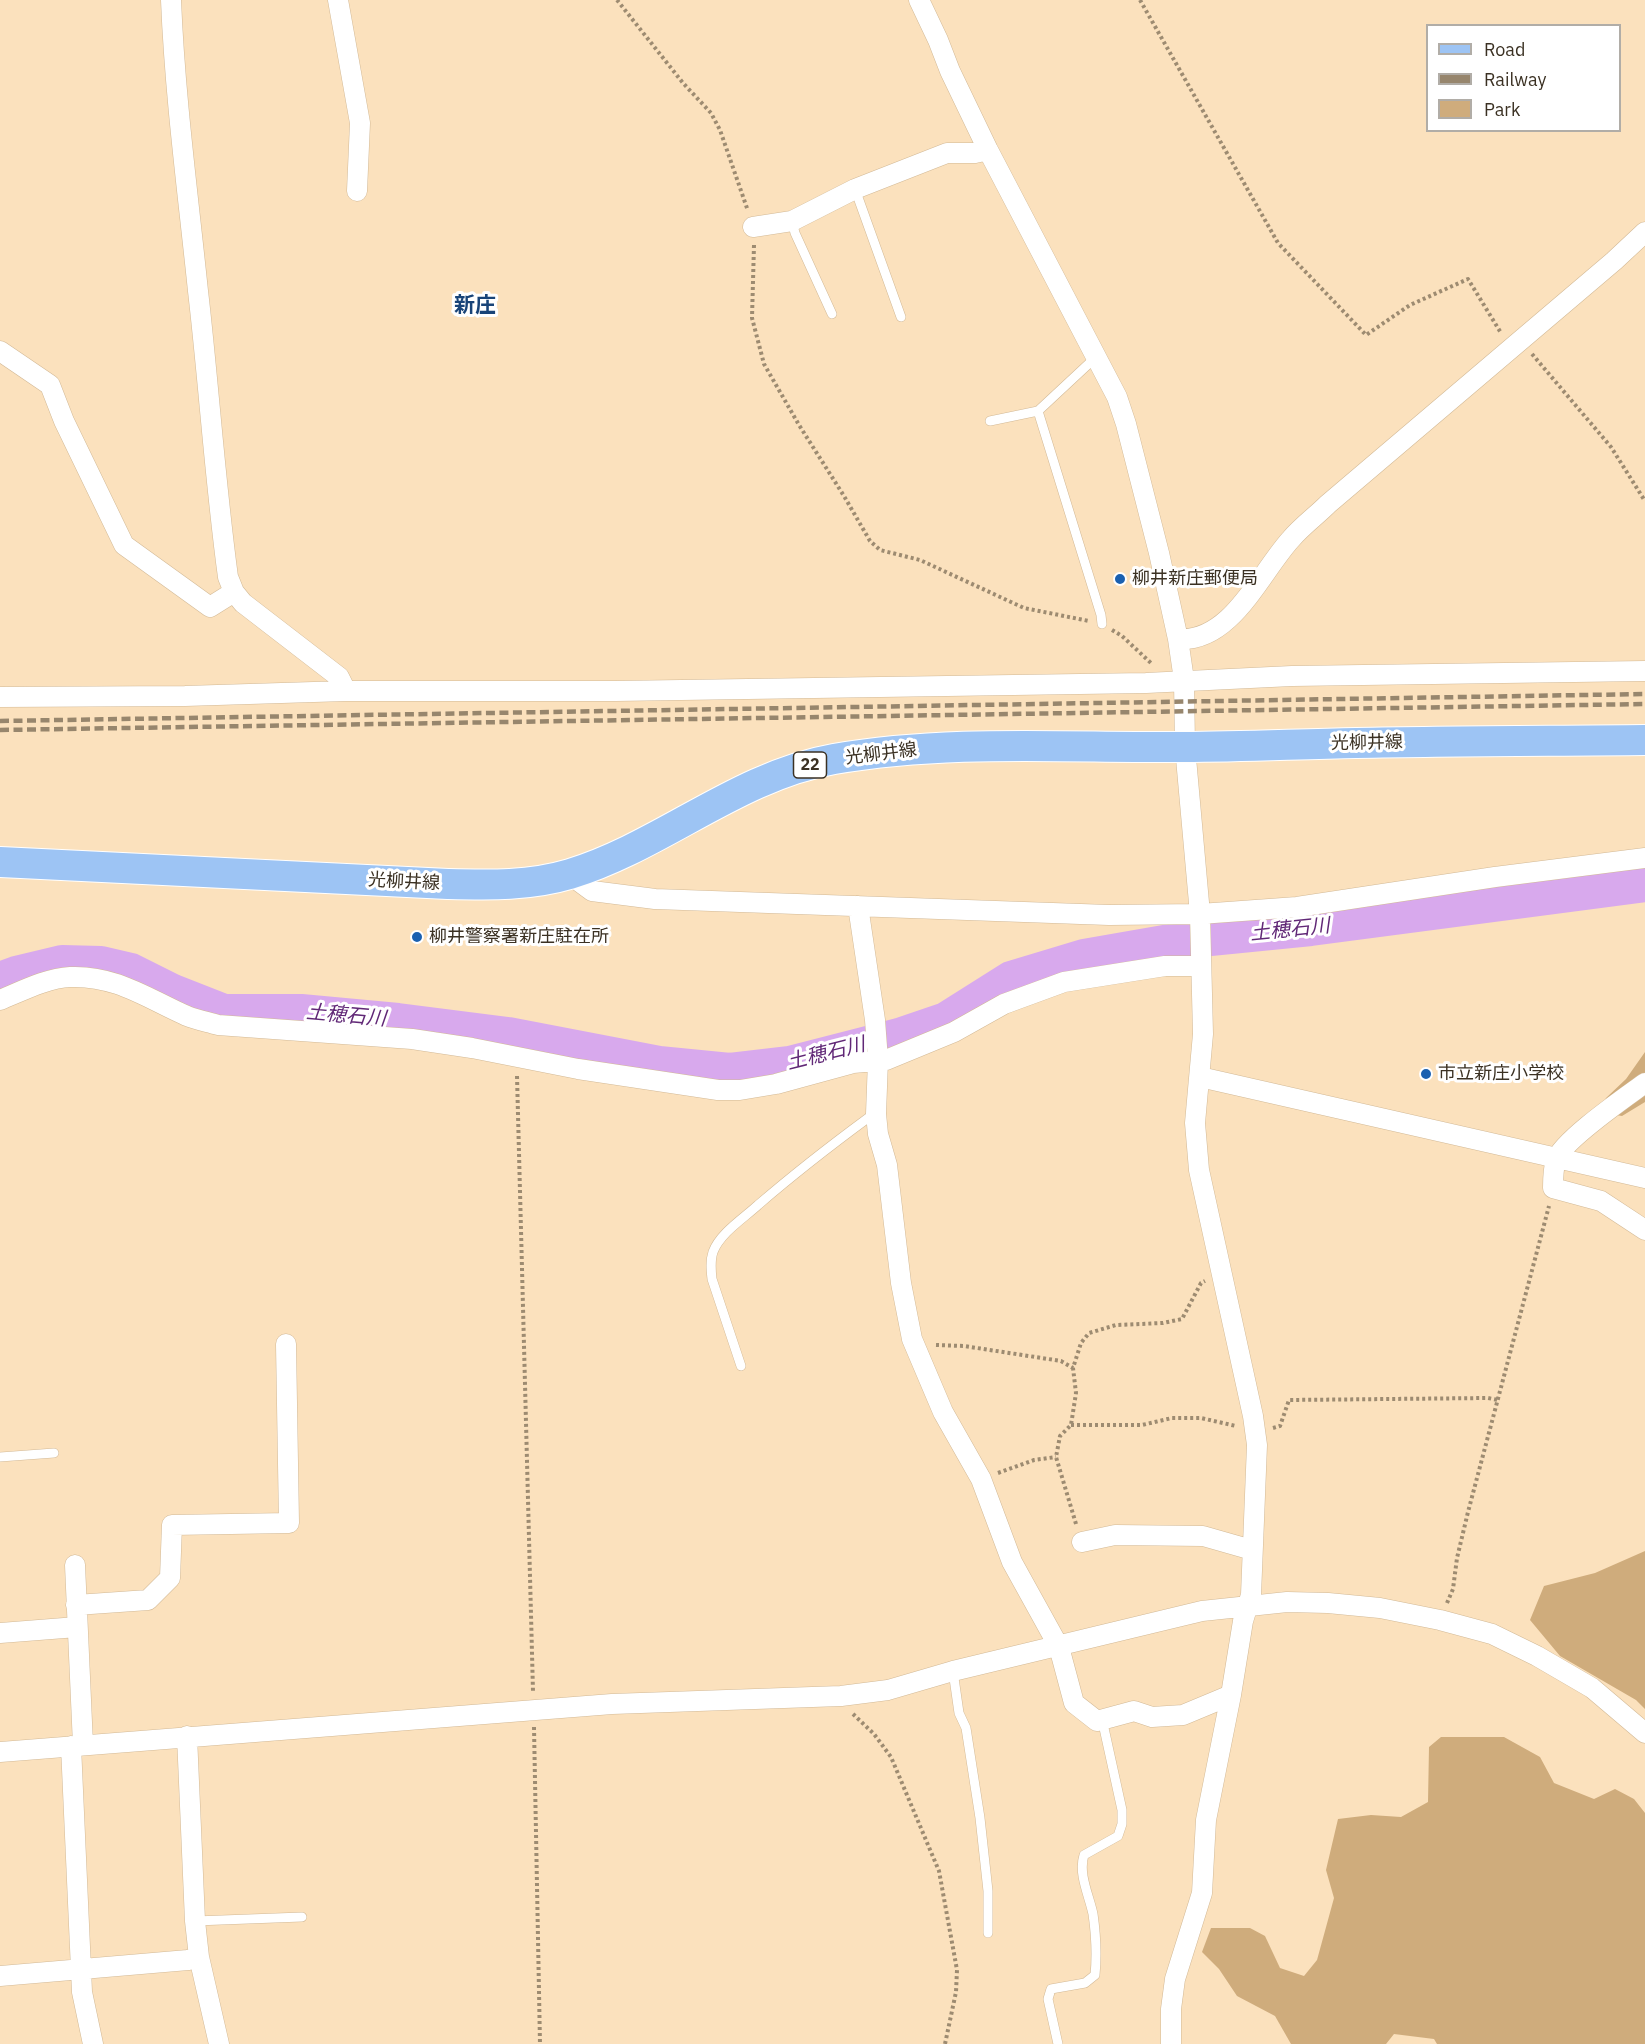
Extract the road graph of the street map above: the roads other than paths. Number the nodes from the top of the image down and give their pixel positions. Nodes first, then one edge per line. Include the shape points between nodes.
1 (171, 0) edge
2 (338, 0) edge
3 (919, 0) edge
4 (988, 150) junction
5 (855, 189) junction
6 (357, 190) dead end
7 (792, 221) junction
8 (753, 226) road end
9 (1645, 232) edge
10 (832, 314) dead end
11 (901, 317) dead end
12 (0, 351) edge
13 (1096, 357) junction
14 (1038, 411) junction
15 (990, 421) dead end
16 (234, 592) junction
17 (1101, 624) road end
18 (1178, 639) junction
19 (1645, 671) edge
20 (1174, 681) junction
21 (346, 691) junction
22 (0, 697) edge
23 (1645, 740) edge
24 (1185, 747) junction
25 (1645, 858) edge
26 (0, 862) edge
27 (569, 874) junction
28 (858, 906) junction
29 (1200, 918) junction
30 (1201, 958) junction
31 (0, 1000) edge
32 (878, 1058) junction
33 (1200, 1077) junction
34 (1645, 1083) edge
35 (876, 1114) junction
36 (1557, 1157) junction
37 (1645, 1178) edge
38 (1645, 1230) edge
39 (286, 1344) dead end
40 (741, 1366) dead end
41 (54, 1452) dead end
42 (0, 1456) edge
43 (1082, 1542) road end
44 (1252, 1550) junction
45 (75, 1565) dead end
46 (76, 1605) junction
47 (1248, 1606) junction
48 (77, 1627) junction
49 (0, 1633) edge
50 (1059, 1647) junction
51 (953, 1671) junction
52 (1231, 1695) junction
53 (1102, 1719) junction
54 (1645, 1733) edge
55 (187, 1736) junction
56 (77, 1745) junction
57 (0, 1752) edge
58 (302, 1917) dead end
59 (195, 1921) junction
60 (988, 1933) dead end
61 (200, 1957) junction
62 (81, 1969) junction
63 (0, 1976) edge
64 (93, 2044) edge
65 (219, 2044) edge
66 (1058, 2044) edge
67 (1171, 2044) edge

1 - 16 street via 184,172 228,577
2 - 6 street via 360,123
3 - 4 street
4 - 5 street via 947,153
4 - 13 street
5 - 7 street
5 - 11 lane
7 - 8 street
7 - 10 lane
9 - 18 street via 1291,538 1229,618 1211,633
12 - 16 street via 50,385 124,544 210,607
13 - 14 lane
13 - 18 street via 1126,424
14 - 15 lane
14 - 17 lane
16 - 21 street via 339,677
18 - 20 street
19 - 20 street
20 - 21 street via 615,691
20 - 24 street
21 - 22 street
23 - 24 main road, 光柳井線 / 22
24 - 27 main road, 光柳井線 / 22 via 940,748 829,760 735,792 601,863
24 - 29 street
25 - 29 street
26 - 27 main road, 光柳井線 / 22 via 448,884 531,883
27 - 28 street via 592,891 655,899
28 - 29 street
28 - 32 street
29 - 30 street
30 - 32 street via 1064,982 1004,1004 954,1032 886,1060
30 - 33 street
31 - 32 street via 69,977 96,978 124,985 189,1017 218,1025 412,1039 718,1090 776,1084
32 - 35 street
33 - 36 street
33 - 44 street via 1195,1123 1199,1170 1257,1445
34 - 36 street via 1571,1141
35 - 40 lane via 814,1157 740,1220 714,1250 712,1279
35 - 50 street via 888,1165 901,1283 915,1348 943,1412 981,1479 1012,1562
36 - 37 street
36 - 38 street via 1554,1188 1601,1201
39 - 46 street via 289,1522 172,1526 170,1578 148,1600
41 - 42 lane
43 - 44 street via 1115,1535 1203,1536
44 - 47 street
45 - 46 street
46 - 48 street
47 - 50 street via 1202,1611
47 - 52 street
47 - 54 street via 1287,1602 1380,1608 1492,1634 1592,1688
48 - 49 street
48 - 56 street
50 - 51 street
50 - 53 street via 1074,1703 1097,1721
51 - 55 street via 888,1690 841,1696 612,1704
51 - 60 lane via 980,1818
52 - 53 street via 1183,1715 1152,1717 1134,1711
52 - 67 street via 1206,1820 1202,1893 1175,1978
53 - 66 lane via 1122,1824 1118,1836 1084,1855 1081,1865 1093,1915 1095,1975 1085,1983 1051,1989 1048,1999
55 - 56 street
55 - 59 street
56 - 57 street
56 - 62 street
58 - 59 lane
59 - 61 street
61 - 62 street
61 - 65 street
62 - 63 street
62 - 64 street

